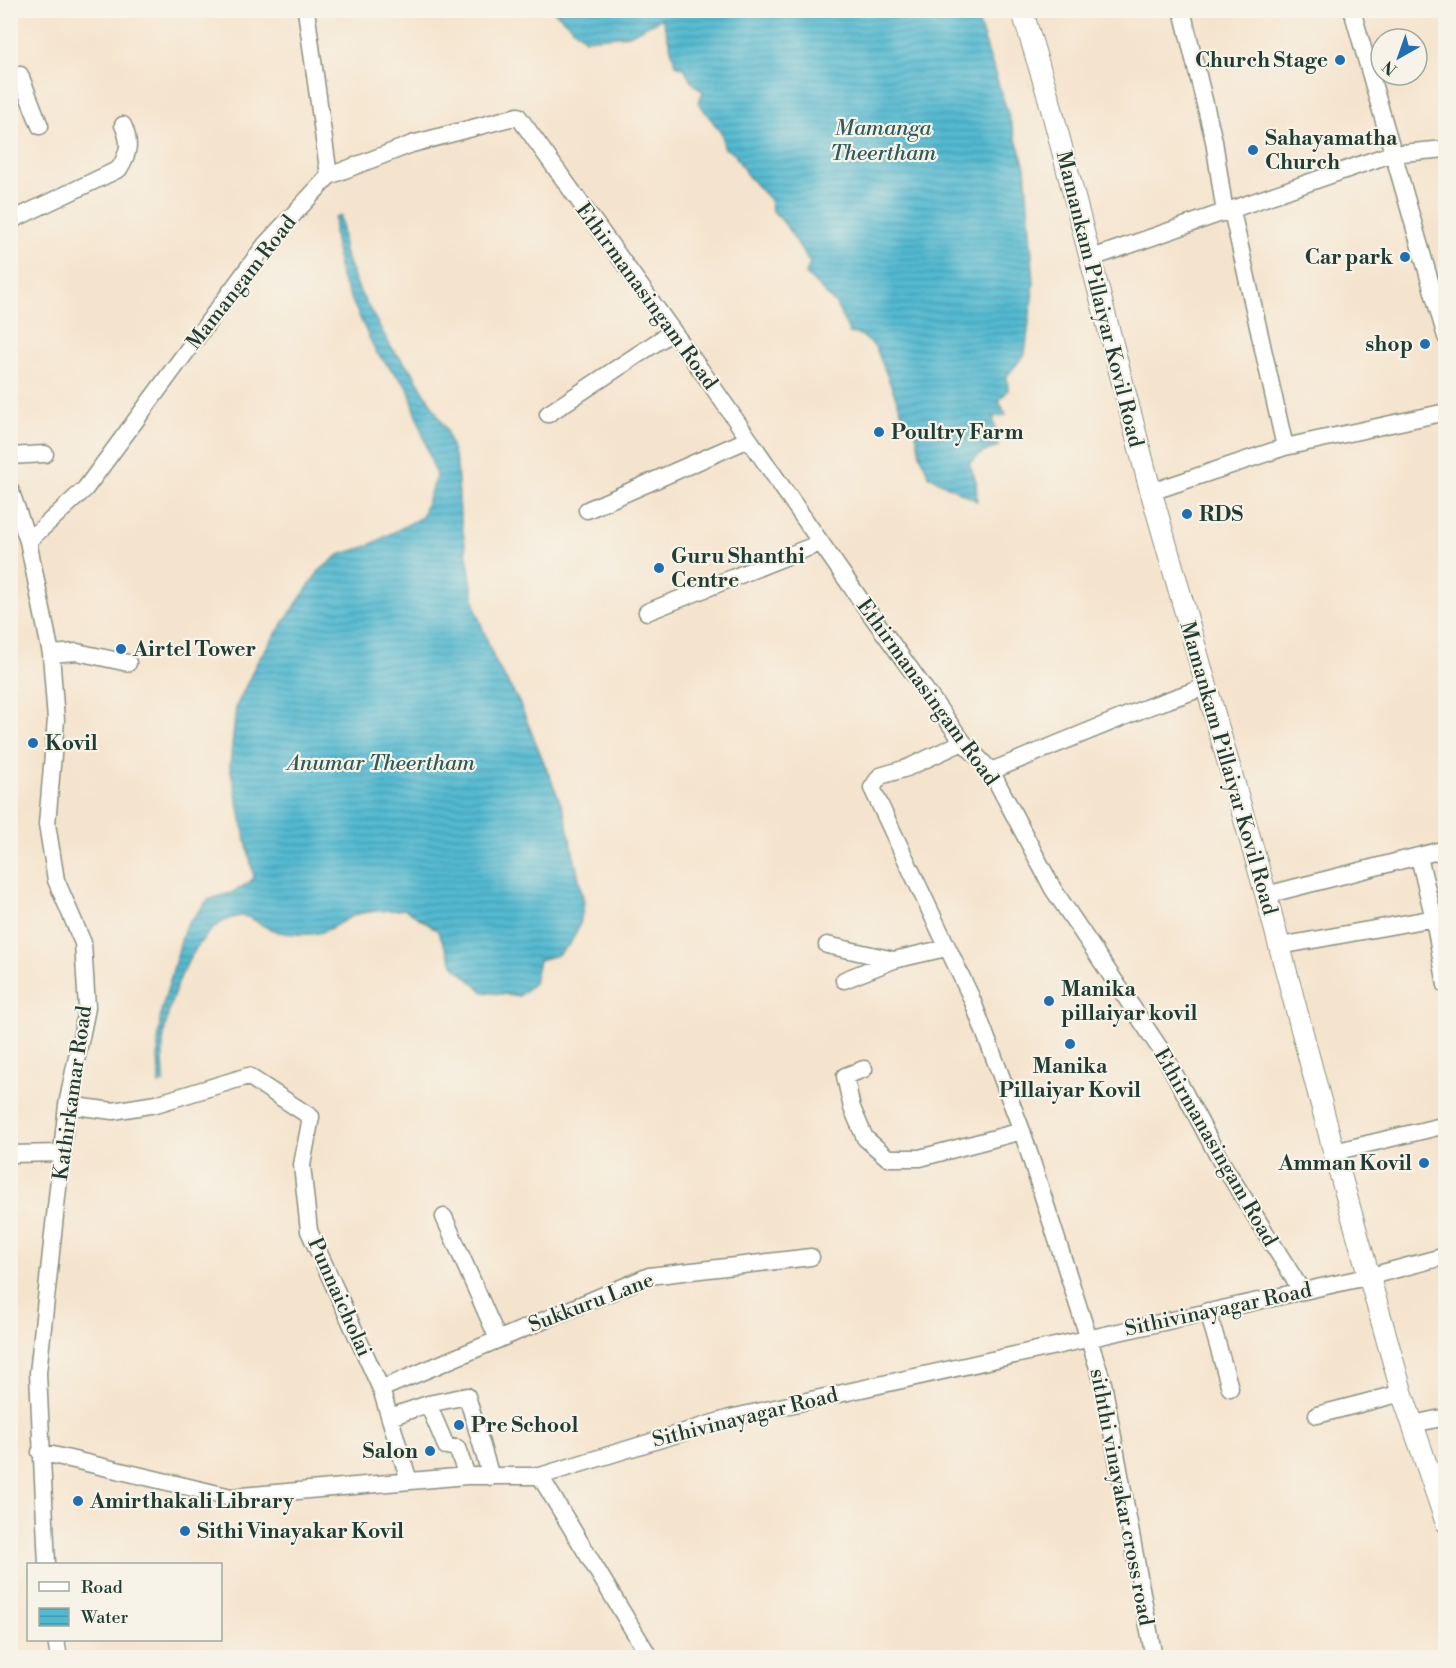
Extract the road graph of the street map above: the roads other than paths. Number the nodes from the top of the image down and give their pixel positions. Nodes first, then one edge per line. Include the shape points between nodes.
1 (306, 10) edge
2 (1022, 10) edge
3 (1182, 10) edge
4 (1352, 10) edge
5 (10, 76) edge
6 (518, 116) joint
7 (123, 125) dead end
8 (40, 126) dead end
9 (1446, 148) edge
10 (1391, 154) junction
11 (329, 176) junction
12 (1229, 212) junction
13 (10, 221) edge
14 (1089, 259) junction
15 (1440, 292) edge
16 (672, 332) junction
17 (1446, 337) edge
18 (1446, 412) edge
19 (548, 414) dead end
20 (749, 439) junction
21 (1286, 447) junction
22 (45, 454) dead end
23 (10, 456) edge
24 (10, 489) edge
25 (1151, 492) junction
26 (587, 510) dead end
27 (28, 541) junction
28 (820, 543) junction
29 (647, 612) dead end
30 (51, 654) junction
31 (128, 663) dead end
32 (1205, 687) junction
33 (963, 742) junction
34 (991, 771) junction
35 (1446, 849) edge
36 (1419, 857) junction
37 (1266, 895) junction
38 (1440, 917) edge
39 (827, 945) dead end
40 (1280, 946) junction
41 (946, 948) junction
42 (894, 960) junction
43 (844, 981) dead end
44 (1446, 985) edge
45 (864, 1069) dead end
46 (67, 1105) junction
47 (1446, 1125) edge
48 (1022, 1131) junction
49 (1334, 1152) junction
50 (63, 1153) junction
51 (10, 1154) edge
52 (444, 1217) dead end
53 (1446, 1256) edge
54 (811, 1257) dead end
55 (1371, 1276) junction
56 (1302, 1291) junction
57 (1208, 1311) junction
58 (1087, 1337) junction
59 (498, 1339) junction
60 (1230, 1388) dead end
61 (381, 1389) junction
62 (1402, 1393) junction
63 (428, 1404) junction
64 (1317, 1415) dead end
65 (390, 1417) junction
66 (1446, 1417) edge
67 (1413, 1424) junction
68 (40, 1452) junction
69 (467, 1476) junction
70 (540, 1476) junction
71 (491, 1477) junction
72 (409, 1481) junction
73 (1446, 1522) edge
74 (46, 1563) edge
75 (56, 1641) edge
76 (59, 1658) edge
77 (650, 1658) edge
78 (1154, 1658) edge

1 - 11 street
2 - 14 main road, Mamankam Pillaiyar Kovil Road
3 - 12 street
4 - 10 street
5 - 8 street via 20,75
6 - 11 street, Mamangam Road via 412,144
6 - 16 street, Ethirmanasingam Road
7 - 13 street via 129,138 128,156 119,169
9 - 10 street
10 - 12 street
10 - 15 street
11 - 27 street, Mamangam Road via 265,245 85,489
12 - 14 street
12 - 21 street
14 - 25 main road, Mamankam Pillaiyar Kovil Road
15 - 17 street
16 - 19 street
16 - 20 street, Ethirmanasingam Road
18 - 21 street
20 - 26 street
20 - 28 street, Ethirmanasingam Road
21 - 25 street
22 - 23 street
24 - 27 street, Kathirkamar Road
25 - 32 main road, Mamankam Pillaiyar Kovil Road
27 - 30 street, Kathirkamar Road
28 - 29 street
28 - 33 street, Ethirmanasingam Road
30 - 31 street via 77,652
30 - 46 street, Kathirkamar Road via 56,720 47,824 56,880 83,943 87,1008
32 - 34 street
32 - 37 main road, Mamankam Pillaiyar Kovil Road
33 - 34 street, Ethirmanasingam Road
33 - 41 street via 880,776 872,788
34 - 56 street, Ethirmanasingam Road via 1053,890 1165,1056 1220,1160
35 - 36 street
36 - 37 street
36 - 38 street
37 - 40 main road, Mamankam Pillaiyar Kovil Road
38 - 40 street
38 - 44 street
39 - 42 street
40 - 49 main road, Mamankam Pillaiyar Kovil Road
41 - 42 street
41 - 48 street via 971,997
42 - 43 street
45 - 48 street via 845,1076 852,1108 864,1138 888,1158 920,1158
46 - 50 street, Kathirkamar Road
46 - 61 street, Punnaicholai via 113,1111 145,1106 248,1076 311,1117 302,1165 309,1231
47 - 49 street
48 - 58 street
49 - 55 main road, Mamankam Pillaiyar Kovil Road
50 - 51 street
50 - 68 street, Kathirkamar Road via 38,1373
52 - 59 street
53 - 55 street, Sithivinayagar Road
54 - 59 street, Sukkuru Lane via 649,1276
55 - 56 street, Sithivinayagar Road
55 - 62 main road, Mamankam Pillaiyar Kovil Road
56 - 57 street, Sithivinayagar Road
57 - 58 street, Sithivinayagar Road
57 - 60 street
58 - 70 street, Sithivinayagar Road via 730,1418
58 - 78 street, siththi vinayakar cross road via 1104,1383
59 - 61 street, Sukkuru Lane
61 - 65 street, Punnaicholai
62 - 64 street
62 - 67 main road, Mamankam Pillaiyar Kovil Road
63 - 65 street
63 - 69 street via 446,1446 457,1448
63 - 71 street via 467,1396
65 - 72 street, Punnaicholai
66 - 67 street
67 - 73 main road, Mamankam Pillaiyar Kovil Road
68 - 72 street, Sithivinayagar Road via 231,1497
68 - 74 street, Kathirkamar Road
69 - 71 street, Sithivinayagar Road
69 - 72 street, Sithivinayagar Road
70 - 71 street, Sithivinayagar Road
70 - 77 street
75 - 76 street

